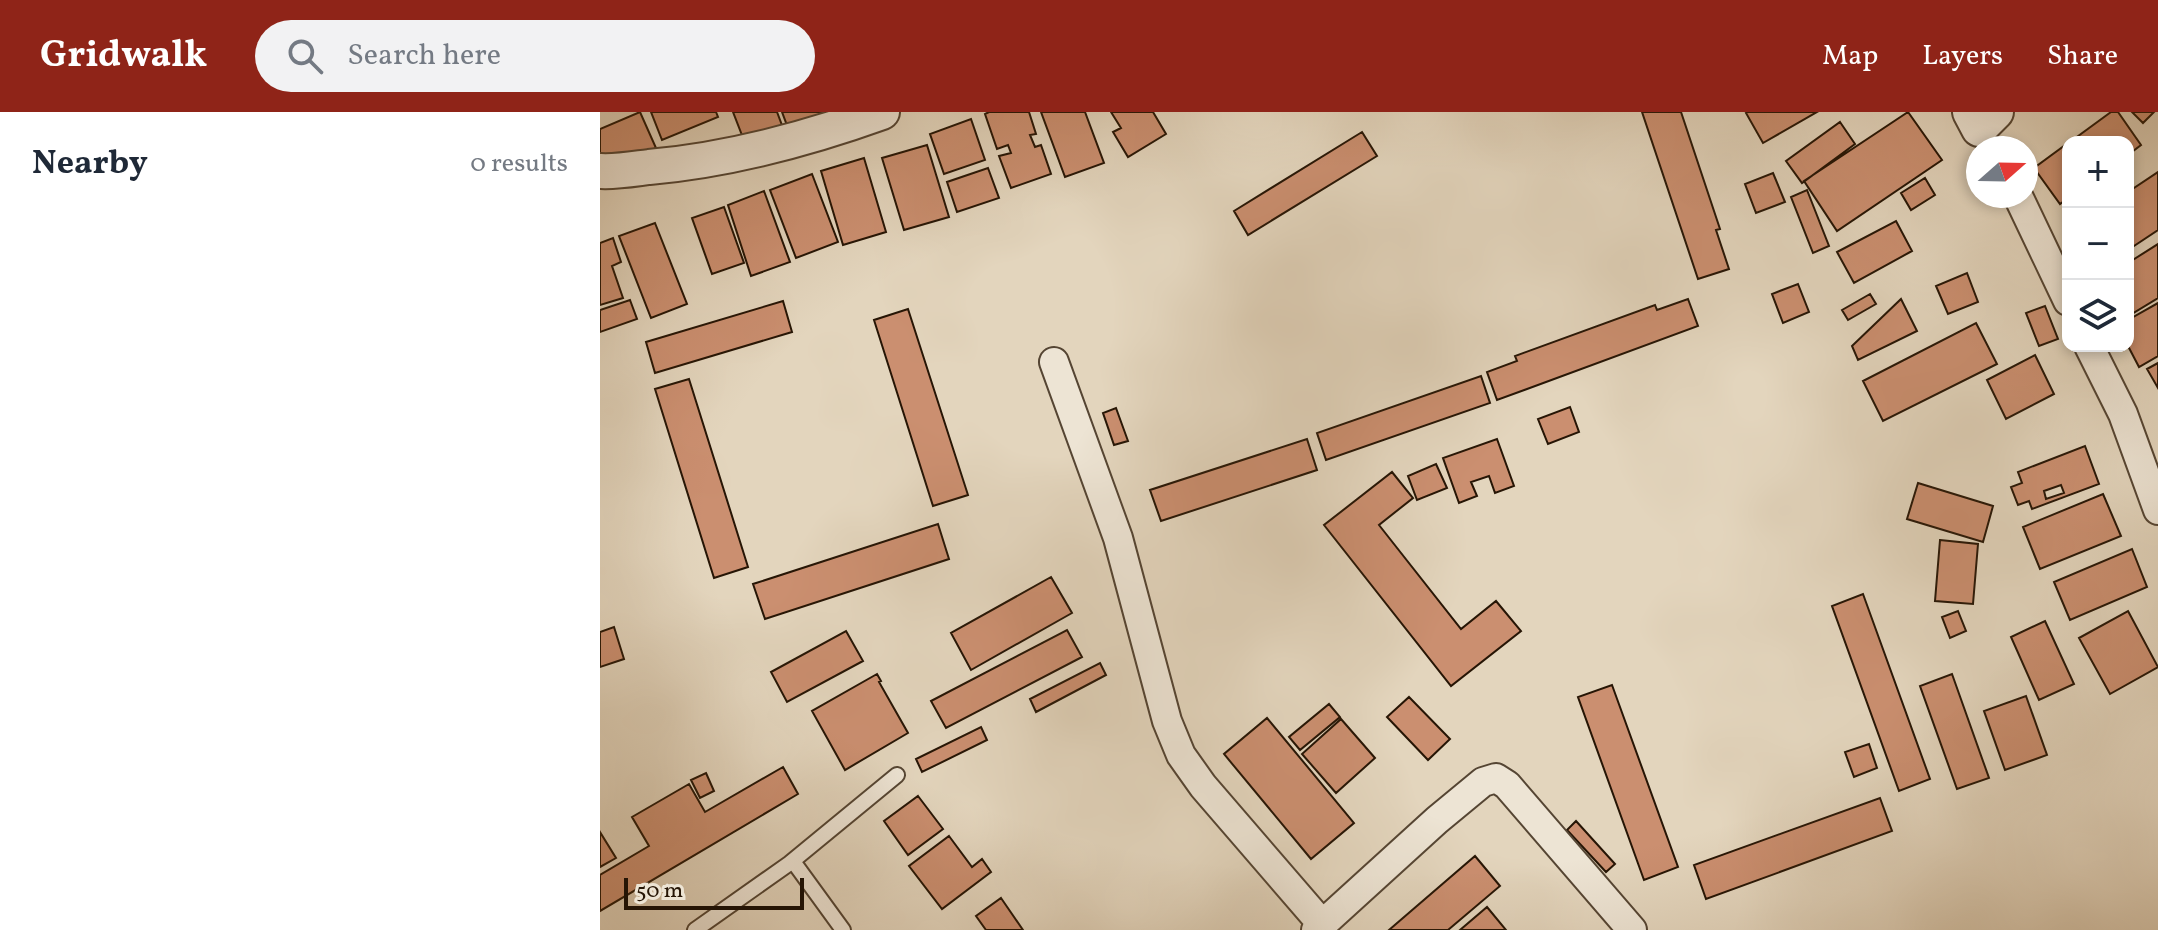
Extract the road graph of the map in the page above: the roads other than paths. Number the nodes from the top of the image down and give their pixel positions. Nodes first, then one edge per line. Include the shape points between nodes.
1 (882, 112) edge
2 (600, 171) edge
3 (2024, 208) edge
4 (2062, 288) edge
5 (2092, 352) edge
6 (1054, 362) dead end
7 (2158, 510) edge
8 (897, 775) dead end
9 (790, 863) junction
10 (1319, 927) edge
11 (695, 930) edge
12 (843, 930) edge
13 (1632, 930) edge

1 - 2 street via 714,158
3 - 4 street
5 - 7 street via 2123,414
6 - 10 street via 1118,538 1181,755
8 - 9 lane
9 - 11 lane
9 - 12 lane
10 - 13 street via 1437,820 1483,782 1496,778

